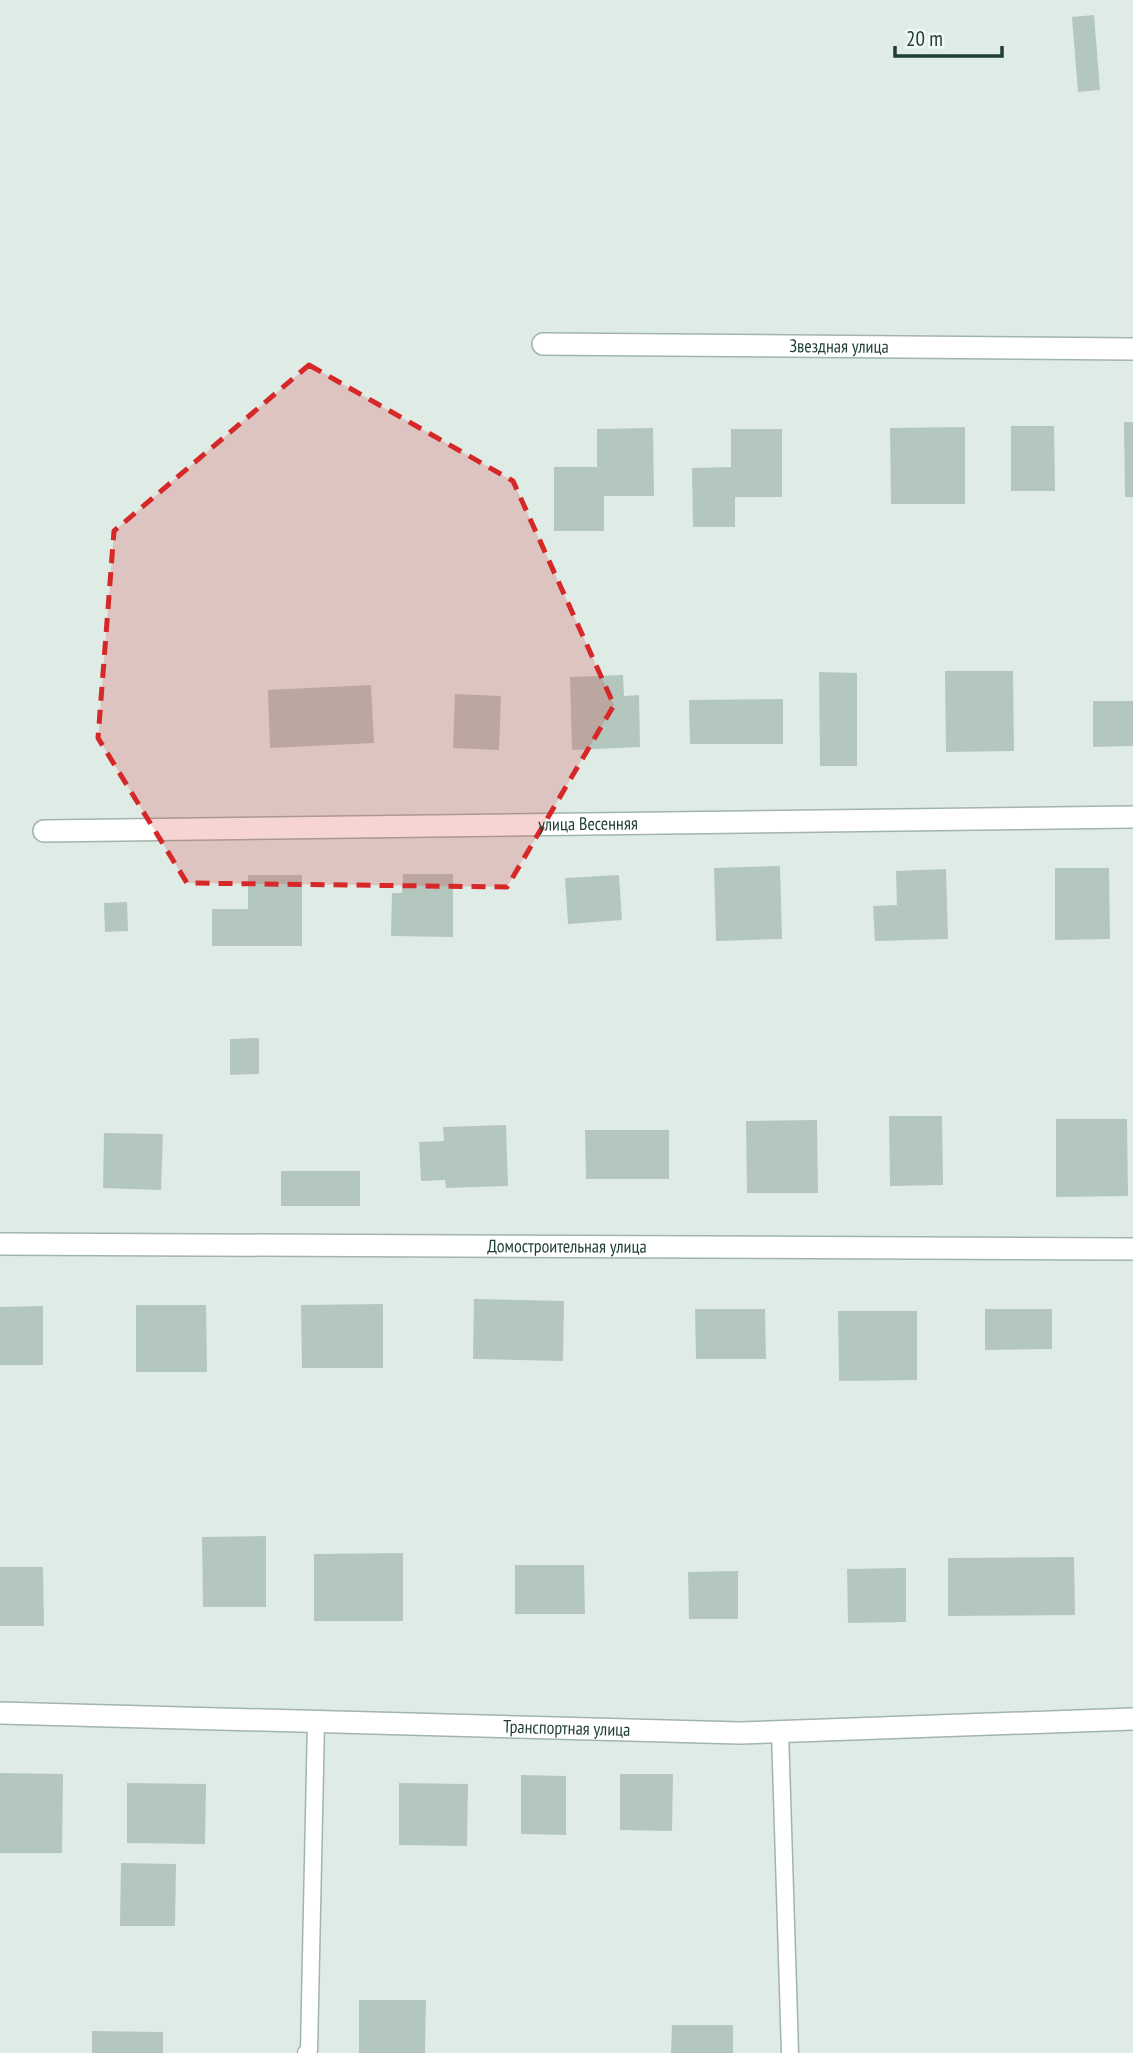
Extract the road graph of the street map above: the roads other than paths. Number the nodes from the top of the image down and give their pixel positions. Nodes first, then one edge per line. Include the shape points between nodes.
1 (543, 344) dead end
2 (1133, 349) edge
3 (1133, 817) edge
4 (44, 831) dead end
5 (0, 1244) edge
6 (1133, 1249) edge
7 (0, 1713) edge
8 (1133, 1718) edge
9 (316, 1721) junction
10 (780, 1731) junction
11 (306, 2053) edge
12 (790, 2053) edge

1 - 2 street, Звездная улица
3 - 4 street, улица Весенняя
5 - 6 street, Домостроительная улица
7 - 9 street, Транспортная улица
8 - 10 street, Транспортная улица
9 - 10 street, Транспортная улица
9 - 11 lane
10 - 12 lane

